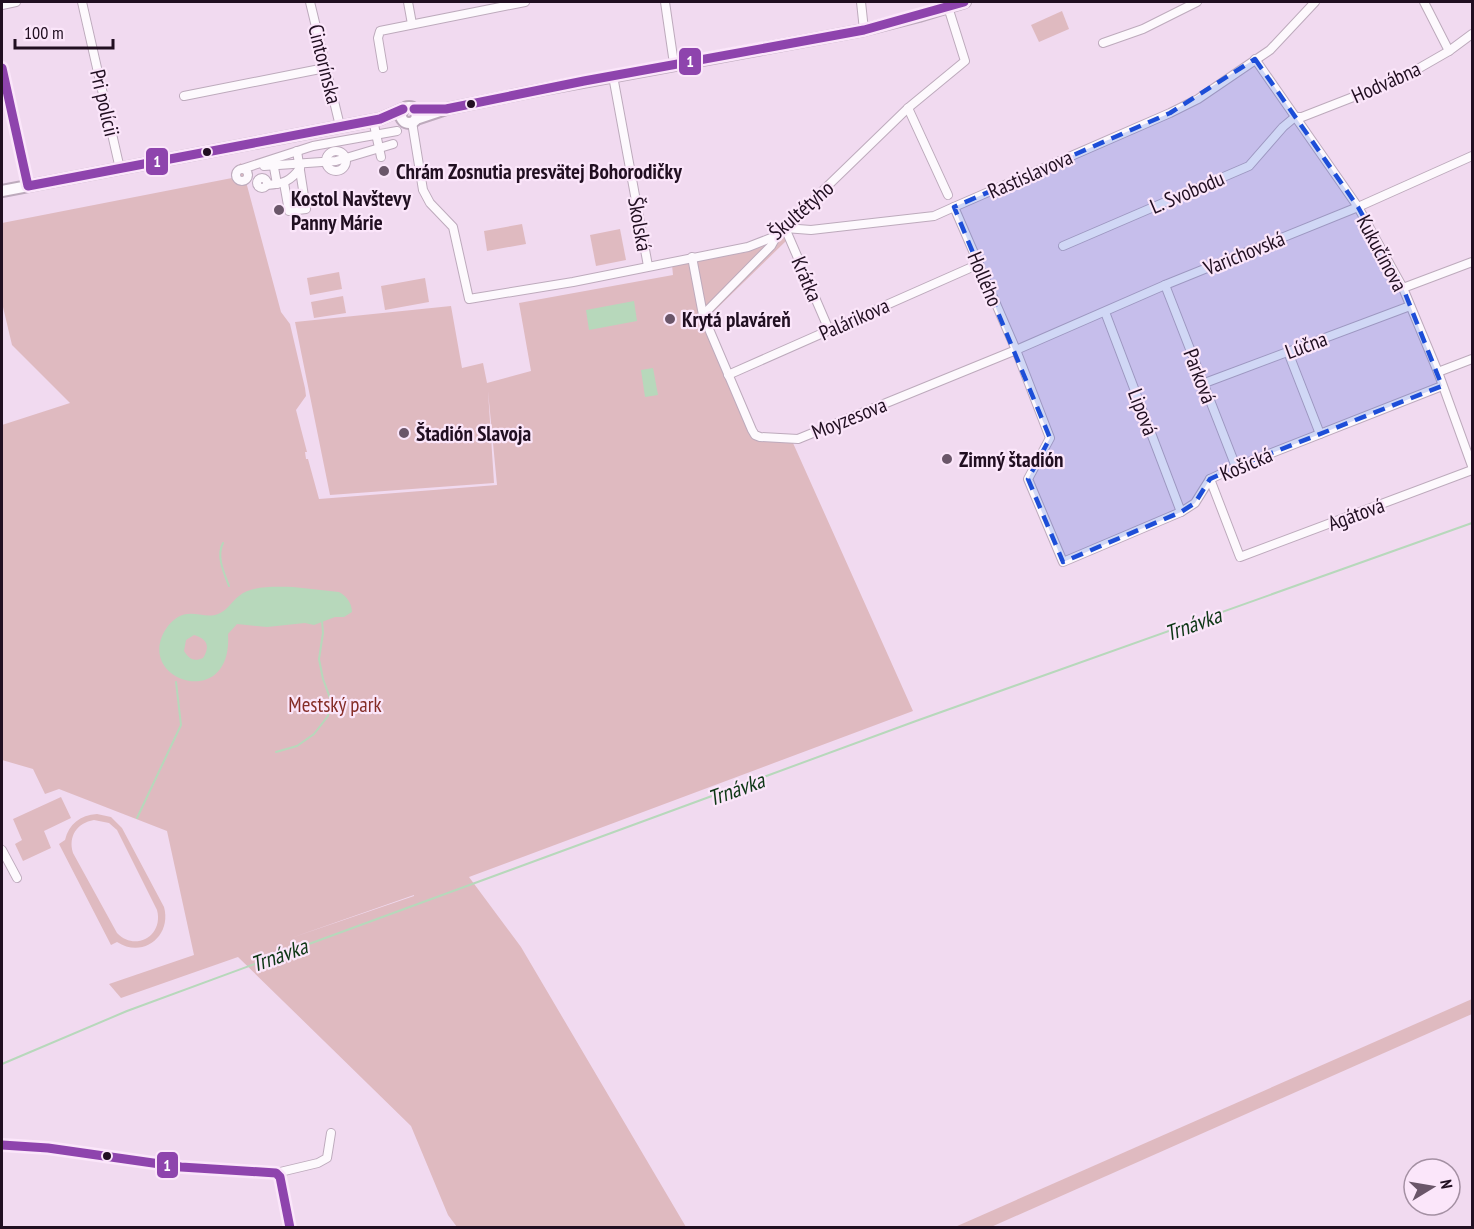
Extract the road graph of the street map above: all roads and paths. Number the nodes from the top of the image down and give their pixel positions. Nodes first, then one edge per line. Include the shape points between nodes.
1 (16, 2) edge
2 (82, 2) edge
3 (310, 2) edge
4 (408, 2) edge
5 (525, 2) edge
6 (665, 2) edge
7 (861, 2) edge
8 (965, 2) edge
9 (1197, 2) edge
10 (1315, 2) edge
11 (1424, 2) edge
12 (2, 5) edge
13 (948, 7) junction
14 (412, 24) junction
15 (864, 30) junction
16 (1473, 34) edge
17 (1103, 43) dead end
18 (1449, 51) junction
19 (674, 57) dead end
20 (1255, 59) junction
21 (2, 68) edge
22 (325, 68) junction
23 (383, 68) dead end
24 (613, 76) junction
25 (184, 96) dead end
26 (908, 108) junction
27 (410, 116) junction
28 (1295, 117) junction
29 (377, 119) junction
30 (340, 126) junction
31 (397, 131) dead end
32 (376, 135) junction
33 (347, 141) junction
34 (393, 144) dead end
35 (318, 146) junction
36 (379, 147) junction
37 (297, 151) junction
38 (334, 152) junction
39 (1473, 156) edge
40 (381, 157) dead end
41 (345, 158) junction
42 (273, 162) junction
43 (327, 162) junction
44 (263, 164) junction
45 (300, 165) junction
46 (120, 168) junction
47 (271, 184) junction
48 (28, 186) junction
49 (2, 191) edge
50 (948, 195) dead end
51 (954, 207) junction
52 (1358, 207) junction
53 (785, 228) junction
54 (776, 236) junction
55 (1064, 246) dead end
56 (692, 257) junction
57 (1473, 262) edge
58 (979, 264) junction
59 (648, 266) junction
60 (1166, 285) junction
61 (1403, 288) junction
62 (1410, 306) junction
63 (1105, 312) junction
64 (703, 315) junction
65 (829, 330) junction
66 (1016, 350) junction
67 (1288, 352) junction
68 (1473, 359) edge
69 (1438, 372) junction
70 (728, 375) junction
71 (1202, 384) junction
72 (1442, 386) junction
73 (1320, 434) junction
74 (1473, 466) edge
75 (1236, 467) junction
76 (1473, 470) edge
77 (1210, 479) junction
78 (1181, 512) junction
79 (1063, 562) joint
80 (2, 850) edge
81 (17, 878) dead end
82 (331, 1133) dead end
83 (2, 1145) edge
84 (276, 1173) junction
85 (290, 1227) edge

1 - 12 street
2 - 46 street, Pri polícii
3 - 22 street, Cintorínska
4 - 14 street
5 - 14 street
6 - 19 street
7 - 15 street
8 - 13 street
9 - 17 street via 1143,29
10 - 20 street, Rastislavova via 1270,50
11 - 18 street
13 - 15 street
13 - 26 street, Škultétyho via 965,62
14 - 23 street via 380,30
15 - 24 street
16 - 18 street, Hodvábna
18 - 28 street, Hodvábna via 1402,78
20 - 28 street, Kukučínova
20 - 51 street, Rastislavova via 1198,99 1170,113
21 - 48 street
22 - 25 street
22 - 30 street, Cintorínska
24 - 27 street
24 - 59 street, Školská
26 - 50 street
26 - 53 street, Škultétyho
27 - 29 street
27 - 59 street, Škultétyho via 423,190 453,227 469,299
28 - 52 street, Kukučínova
28 - 55 street, L. Svobodu via 1249,166
29 - 30 street
29 - 32 street
30 - 46 street
31 - 32 street
32 - 33 street
32 - 36 street
33 - 35 street
33 - 38 street
34 - 36 street
35 - 37 street
35 - 38 street
36 - 40 street
36 - 41 street
37 - 42 street
37 - 45 street
38 - 41 street
38 - 43 street
39 - 52 street, Varichovská
41 - 43 street
42 - 44 street
42 - 45 street
42 - 47 street
43 - 45 street
44 - 47 street
44 - 47 street via 242,169 236,177
45 - 47 street via 292,177
45 - 47 street via 306,209 289,210
46 - 48 street
48 - 49 street
51 - 53 street, Rastislavova via 933,216 811,230
51 - 58 street, Hollého
52 - 60 street, Varichovská
52 - 61 street, Kukučínova
53 - 54 street, Škultétyho
53 - 65 street, Krátka
54 - 56 street, Škultétyho via 748,247
54 - 64 street via 771,246
56 - 59 street, Škultétyho
56 - 64 street, Moyzesova
57 - 61 street
58 - 65 street, Palárikova
58 - 66 street, Hollého
60 - 63 street, Varichovská
60 - 71 street, Parková
61 - 62 street, Kukučínova
62 - 67 street, Lúčna
62 - 69 street, Kukučínova
63 - 66 street, Varichovská
63 - 78 street, Lipová
64 - 70 street, Moyzesova
65 - 70 street, Palárikova
66 - 70 street, Moyzesova via 798,439 755,435
66 - 79 street, Hollého via 1050,438 1028,479
67 - 71 street, Lúčna
67 - 73 street
68 - 69 street
69 - 72 street, Kukučínova
71 - 75 street, Parková
72 - 73 street, Košická
72 - 74 street, Kukučínova
73 - 75 street, Košická
75 - 77 street, Košická
76 - 77 street, Agátová via 1240,557
77 - 78 street, Košická via 1195,503
78 - 79 street, Košická
80 - 81 street
82 - 84 street via 327,1158
83 - 84 street via 184,1168
84 - 85 street

